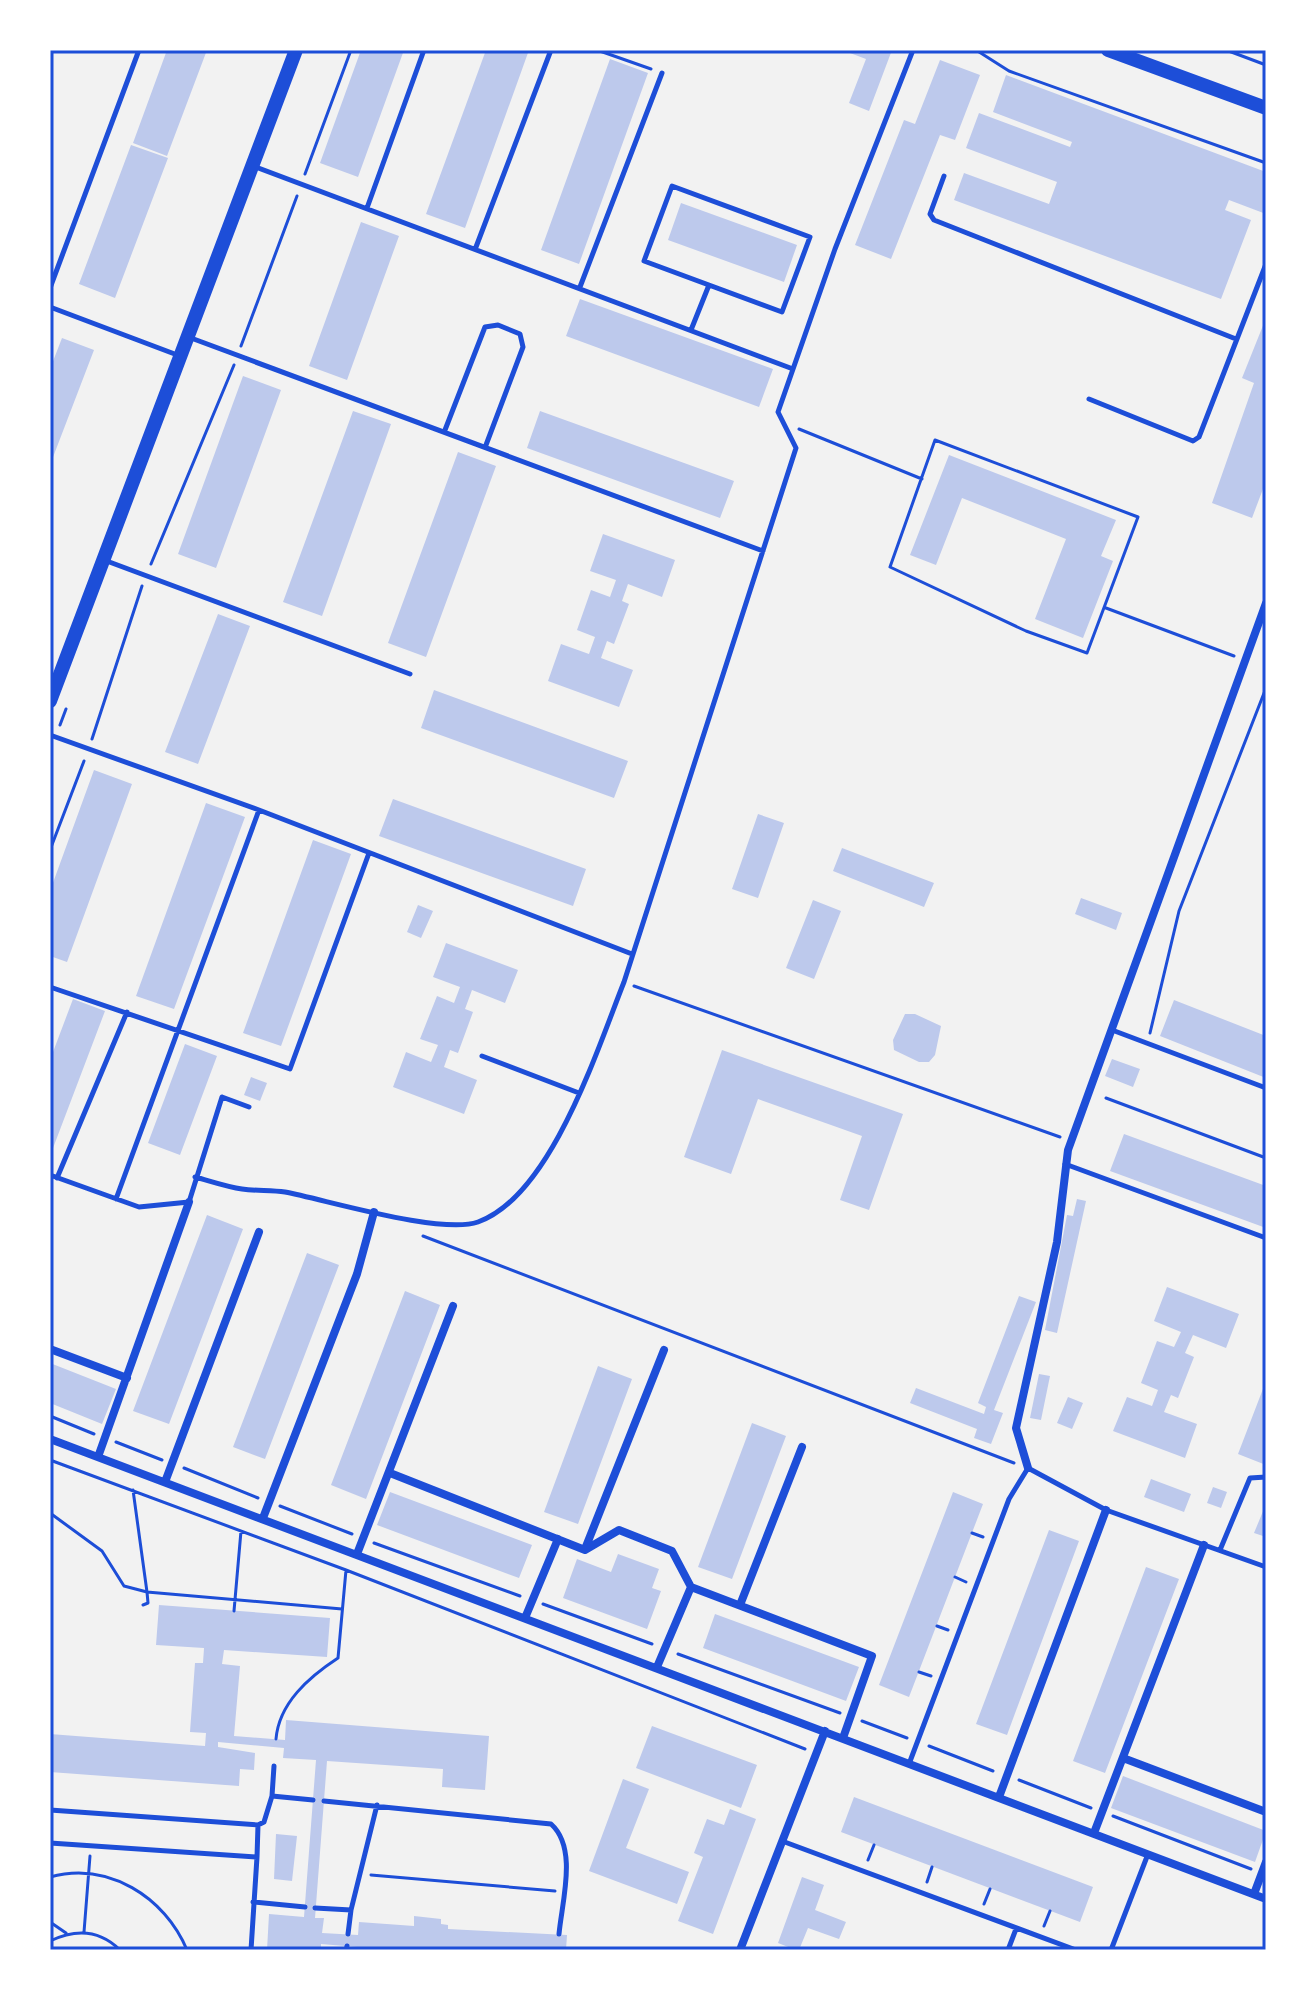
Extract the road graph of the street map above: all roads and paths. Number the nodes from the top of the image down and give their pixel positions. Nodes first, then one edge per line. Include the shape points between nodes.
1 (139, 50) edge
2 (296, 50) edge
3 (351, 50) edge
4 (424, 50) edge
5 (551, 50) edge
6 (597, 50) edge
7 (913, 50) edge
8 (976, 50) edge
9 (1108, 50) edge
10 (1226, 50) edge
11 (1266, 65) edge
12 (662, 73) joint
13 (1266, 108) edge
14 (1266, 163) edge
15 (252, 165) junction
16 (944, 176) dead end
17 (301, 184) junction
18 (367, 208) junction
19 (476, 247) junction
20 (1266, 264) edge
21 (709, 285) junction
22 (580, 287) junction
23 (50, 288) edge
24 (50, 307) edge
25 (691, 330) junction
26 (188, 337) junction
27 (1236, 339) junction
28 (180, 356) junction
29 (238, 356) junction
30 (793, 369) junction
31 (1089, 399) dead end
32 (783, 423) junction
33 (445, 430) junction
34 (486, 445) junction
35 (922, 479) junction
36 (763, 551) junction
37 (103, 560) junction
38 (146, 575) junction
39 (1266, 603) edge
40 (1106, 608) junction
41 (1263, 619) edge
42 (1234, 656) dead end
43 (410, 674) dead end
44 (1266, 688) edge
45 (50, 701) edge
46 (50, 735) edge
47 (88, 748) junction
48 (259, 810) junction
49 (50, 850) edge
50 (369, 853) junction
51 (632, 954) junction
52 (624, 982) junction
53 (50, 987) edge
54 (127, 1012) junction
55 (179, 1029) junction
56 (1112, 1030) junction
57 (1148, 1045) junction
58 (482, 1056) dead end
59 (1266, 1088) edge
60 (579, 1093) junction
61 (1106, 1098) dead end
62 (249, 1107) dead end
63 (1068, 1150) junction
64 (1266, 1158) edge
65 (1065, 1164) junction
66 (53, 1176) edge
67 (195, 1177) junction
68 (116, 1199) junction
69 (189, 1202) junction
70 (374, 1212) junction
71 (259, 1232) dead end
72 (413, 1232) dead end
73 (1266, 1238) edge
74 (453, 1306) dead end
75 (50, 1349) edge
76 (664, 1350) dead end
77 (127, 1378) junction
78 (50, 1439) edge
79 (802, 1447) dead end
80 (98, 1457) junction
81 (50, 1460) edge
82 (1028, 1468) junction
83 (390, 1473) junction
84 (1266, 1477) edge
85 (165, 1482) junction
86 (133, 1490) junction
87 (1106, 1510) junction
88 (247, 1512) junction
89 (50, 1513) edge
90 (263, 1518) junction
91 (241, 1532) junction
92 (558, 1539) junction
93 (1204, 1545) junction
94 (585, 1550) junction
95 (1220, 1550) junction
96 (357, 1554) junction
97 (1266, 1567) edge
98 (346, 1570) junction
99 (691, 1587) junction
100 (147, 1592) junction
101 (235, 1599) junction
102 (143, 1605) dead end
103 (740, 1605) junction
104 (342, 1609) junction
105 (234, 1611) dead end
106 (525, 1618) junction
107 (657, 1667) junction
108 (825, 1731) junction
109 (843, 1738) junction
110 (276, 1739) dead end
111 (816, 1753) junction
112 (1123, 1758) junction
113 (909, 1764) junction
114 (274, 1766) dead end
115 (272, 1796) junction
116 (999, 1797) junction
117 (313, 1800) dead end
118 (324, 1801) dead end
119 (377, 1805) junction
120 (50, 1810) edge
121 (1266, 1812) edge
122 (258, 1825) junction
123 (1094, 1833) junction
124 (782, 1841) junction
125 (50, 1843) edge
126 (874, 1845) dead end
127 (91, 1846) junction
128 (1148, 1853) junction
129 (257, 1857) junction
130 (1266, 1862) edge
131 (932, 1867) dead end
132 (865, 1872) junction
133 (89, 1873) junction
134 (360, 1874) junction
135 (50, 1877) edge
136 (562, 1892) junction
137 (923, 1893) junction
138 (1254, 1894) junction
139 (1266, 1899) edge
140 (253, 1902) junction
141 (305, 1907) dead end
142 (315, 1908) dead end
143 (351, 1910) junction
144 (50, 1922) edge
145 (1016, 1929) junction
146 (84, 1932) junction
147 (66, 1933) junction
148 (348, 1934) dead end
149 (559, 1934) dead end
150 (50, 1941) edge
151 (120, 1950) edge
152 (187, 1950) edge
153 (251, 1950) edge
154 (740, 1950) edge
155 (1008, 1950) edge
156 (1076, 1950) edge
157 (1111, 1950) edge

1 - 23 lane
2 - 15 street
3 - 17 path
4 - 18 lane
5 - 19 lane
6 - 12 path
7 - 30 lane
8 - 14 path via 1009,71
9 - 13 street
10 - 11 path
12 - 22 lane
15 - 17 lane
15 - 26 street
16 - 27 lane via 930,214 934,220
17 - 18 lane
17 - 29 path
18 - 19 lane
19 - 22 lane
20 - 27 lane
21 - 21 lane via 644,261 672,186 810,237 782,312
21 - 25 lane
22 - 25 lane
24 - 28 lane
25 - 30 lane
26 - 28 street
26 - 29 lane
27 - 31 lane via 1193,441
28 - 37 street
29 - 33 lane
29 - 38 path
30 - 32 lane via 778,412
32 - 35 path
32 - 36 lane via 796,448
33 - 34 lane
33 - 34 lane via 485,327 498,325 520,334 523,347
34 - 36 lane
35 - 40 path via 935,440 1138,517
35 - 40 path via 890,567 1026,631 1087,653
36 - 51 lane
37 - 38 lane
37 - 45 street
38 - 43 lane
38 - 47 path
39 - 41 street
40 - 42 path
41 - 56 street
44 - 57 path via 1179,911
46 - 47 lane
47 - 48 lane
47 - 49 path
48 - 50 lane
48 - 55 lane
50 - 51 lane
50 - 55 lane via 290,1069
51 - 52 lane
52 - 60 lane
52 - 63 path via 1062,1137
53 - 54 lane
54 - 55 lane
54 - 66 lane
55 - 68 lane
56 - 57 lane
56 - 63 street
57 - 59 lane
58 - 60 lane
60 - 70 lane via 543,1164 501,1209 475,1223 422,1222
61 - 64 path
62 - 67 lane via 222,1097
63 - 65 street
65 - 73 lane
65 - 82 street via 1057,1242 1016,1428
66 - 68 lane
67 - 69 lane
67 - 70 lane
68 - 69 lane via 139,1207
69 - 77 street
70 - 90 street via 357,1274
71 - 85 street
72 - 82 path
74 - 83 street
75 - 77 street
76 - 94 street
77 - 80 street
78 - 80 street
79 - 103 street
80 - 85 street
81 - 86 path
82 - 87 lane
82 - 113 lane via 1009,1499
83 - 92 street
83 - 96 street
84 - 95 lane via 1250,1478
85 - 88 street
86 - 91 path
86 - 100 path
87 - 93 lane
87 - 116 street
88 - 90 street
88 - 91 path
89 - 100 path via 102,1551 124,1586
90 - 96 street
91 - 98 path
91 - 101 path
92 - 94 street
92 - 106 street
93 - 95 lane
93 - 112 street
94 - 99 street via 619,1530 672,1551
95 - 97 lane
96 - 106 street
98 - 104 path
98 - 111 path
99 - 103 street
99 - 107 street
100 - 101 path
100 - 102 path via 148,1603
101 - 104 path
101 - 105 path
103 - 109 street via 872,1656
104 - 110 path via 338,1658 312,1675 278,1718
106 - 107 street
107 - 108 street
108 - 109 street
108 - 111 street
109 - 113 street
111 - 124 street
112 - 121 street
112 - 123 street
113 - 116 street
114 - 115 lane
115 - 117 lane
115 - 122 lane via 264,1822
116 - 123 street
118 - 119 lane
119 - 134 lane
119 - 136 lane via 551,1824 565,1841
120 - 122 lane
122 - 129 lane
123 - 128 street
124 - 132 lane
124 - 154 street
125 - 127 lane
126 - 132 path
127 - 129 lane
127 - 133 path
128 - 138 street
128 - 157 lane
129 - 140 lane
130 - 138 street
131 - 137 path
132 - 137 lane
133 - 135 path
133 - 146 path
133 - 152 path via 120,1881 148,1897 171,1919
134 - 136 path
134 - 143 lane
136 - 149 lane
137 - 145 lane
138 - 139 street
140 - 141 lane
140 - 153 lane
142 - 143 lane
143 - 148 lane
144 - 147 path
145 - 155 lane
145 - 156 lane
146 - 147 path
146 - 151 path via 102,1936
147 - 150 path

